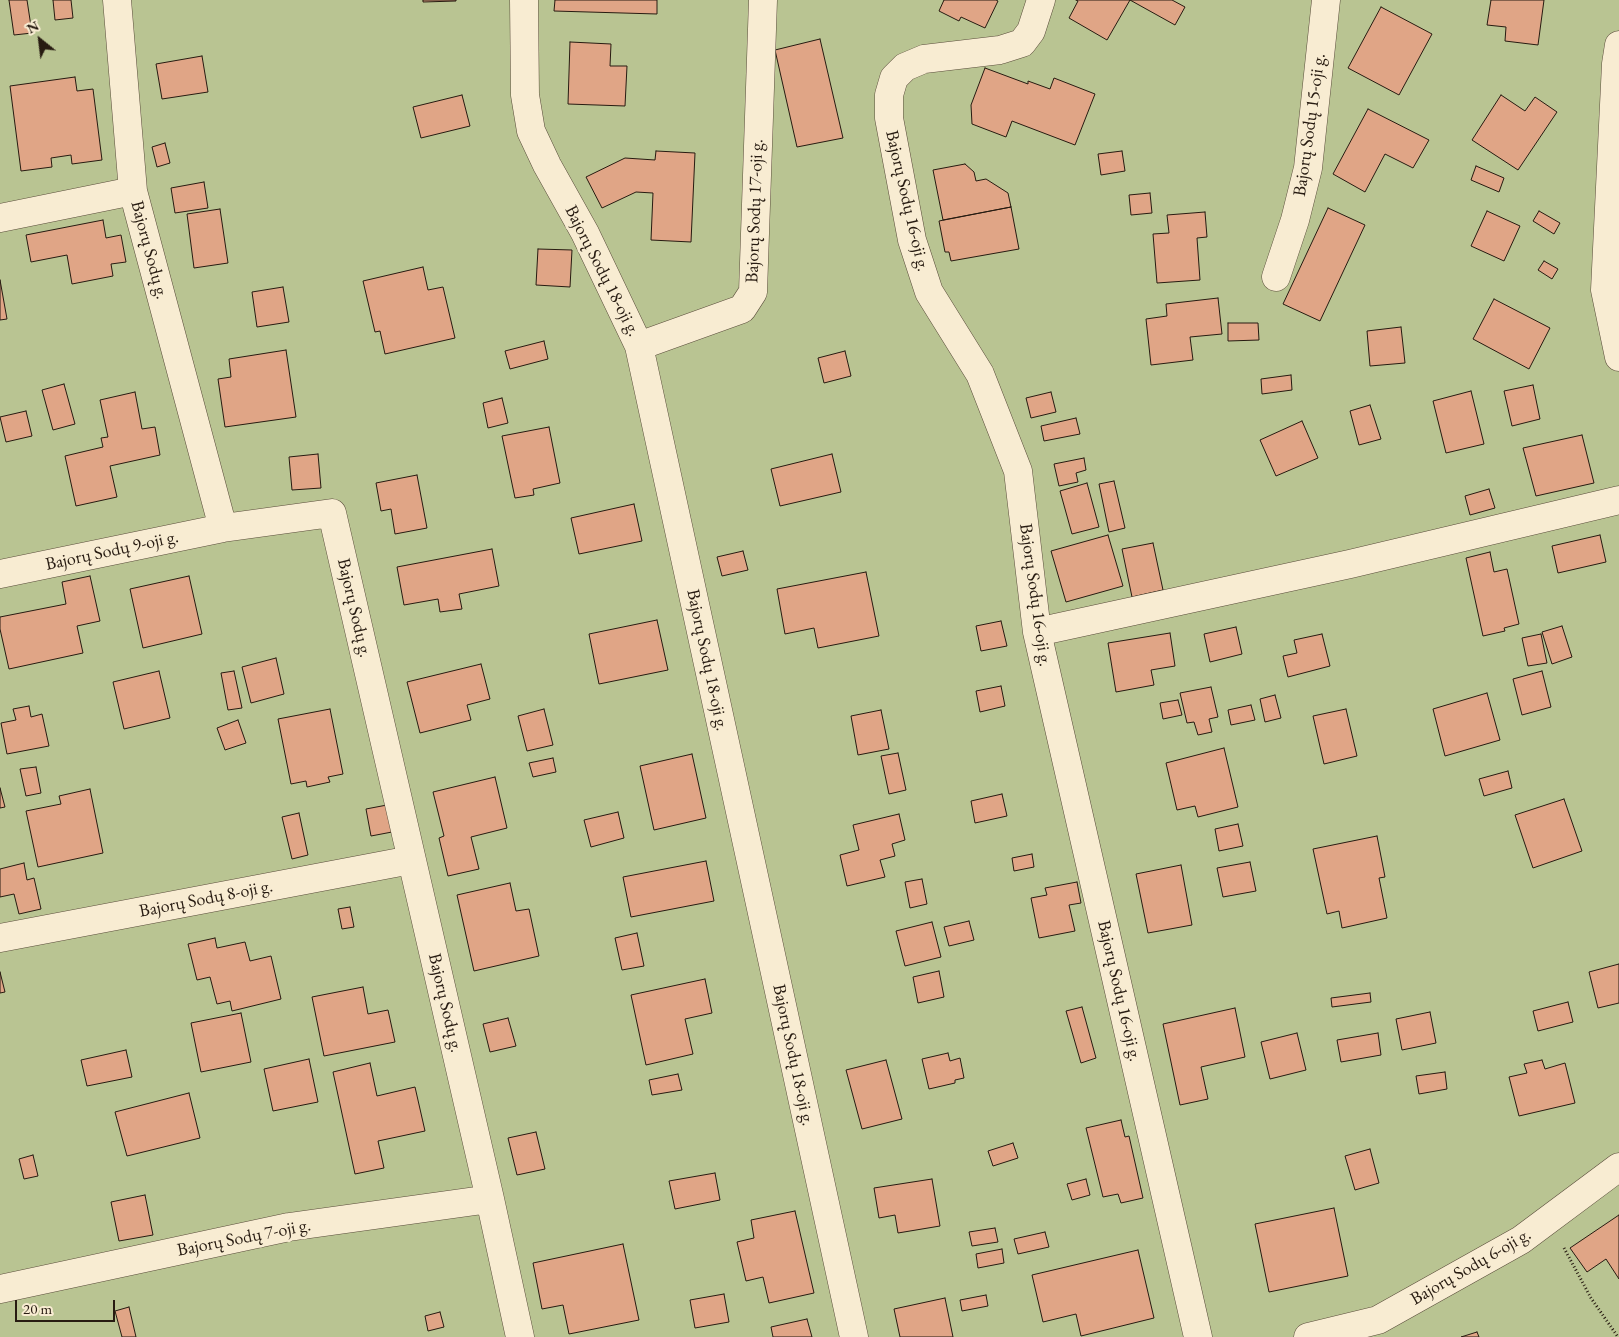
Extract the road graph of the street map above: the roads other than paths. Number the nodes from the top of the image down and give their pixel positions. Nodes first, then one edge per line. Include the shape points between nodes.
1 (118, 0) edge
2 (524, 0) edge
3 (763, 0) edge
4 (1041, 0) edge
5 (1326, 0) edge
6 (1619, 45) edge
7 (134, 191) junction
8 (0, 218) edge
9 (1276, 277) dead end
10 (639, 346) junction
11 (1619, 357) edge
12 (1619, 500) edge
13 (223, 528) junction
14 (0, 574) edge
15 (1037, 632) junction
16 (411, 860) junction
17 (0, 938) edge
18 (1619, 1167) edge
19 (490, 1198) junction
20 (0, 1289) edge
21 (520, 1337) edge
22 (854, 1337) edge
23 (1198, 1337) edge
24 (1308, 1337) edge

1 - 7 street, Bajorų Sodų g.
2 - 10 street, Bajorų Sodų 18-oji g. via 525,95 531,131
3 - 10 street, Bajorų Sodų 17-oji g. via 753,292 742,309
4 - 15 street, Bajorų Sodų 16-oji g. via 1031,31 1022,43 1000,50 924,59 905,67 894,78 889,95 889,118 912,240 929,292 980,374 1018,471
5 - 9 street, Bajorų Sodų 15-oji g. via 1308,168
6 - 11 street via 1604,290
7 - 8 street
7 - 13 street, Bajorų Sodų g.
10 - 22 street, Bajorų Sodų 18-oji g.
12 - 15 street via 1350,564
13 - 14 street, Bajorų Sodų 9-oji g.
13 - 16 street, Bajorų Sodų g. via 332,513
15 - 23 street, Bajorų Sodų 16-oji g.
16 - 17 street, Bajorų Sodų 8-oji g.
16 - 19 street, Bajorų Sodų g.
18 - 24 street, Bajorų Sodų 6-oji g. via 1521,1240 1378,1320
19 - 20 street, Bajorų Sodų 7-oji g. via 289,1227
19 - 21 street, Bajorų Sodų g.

